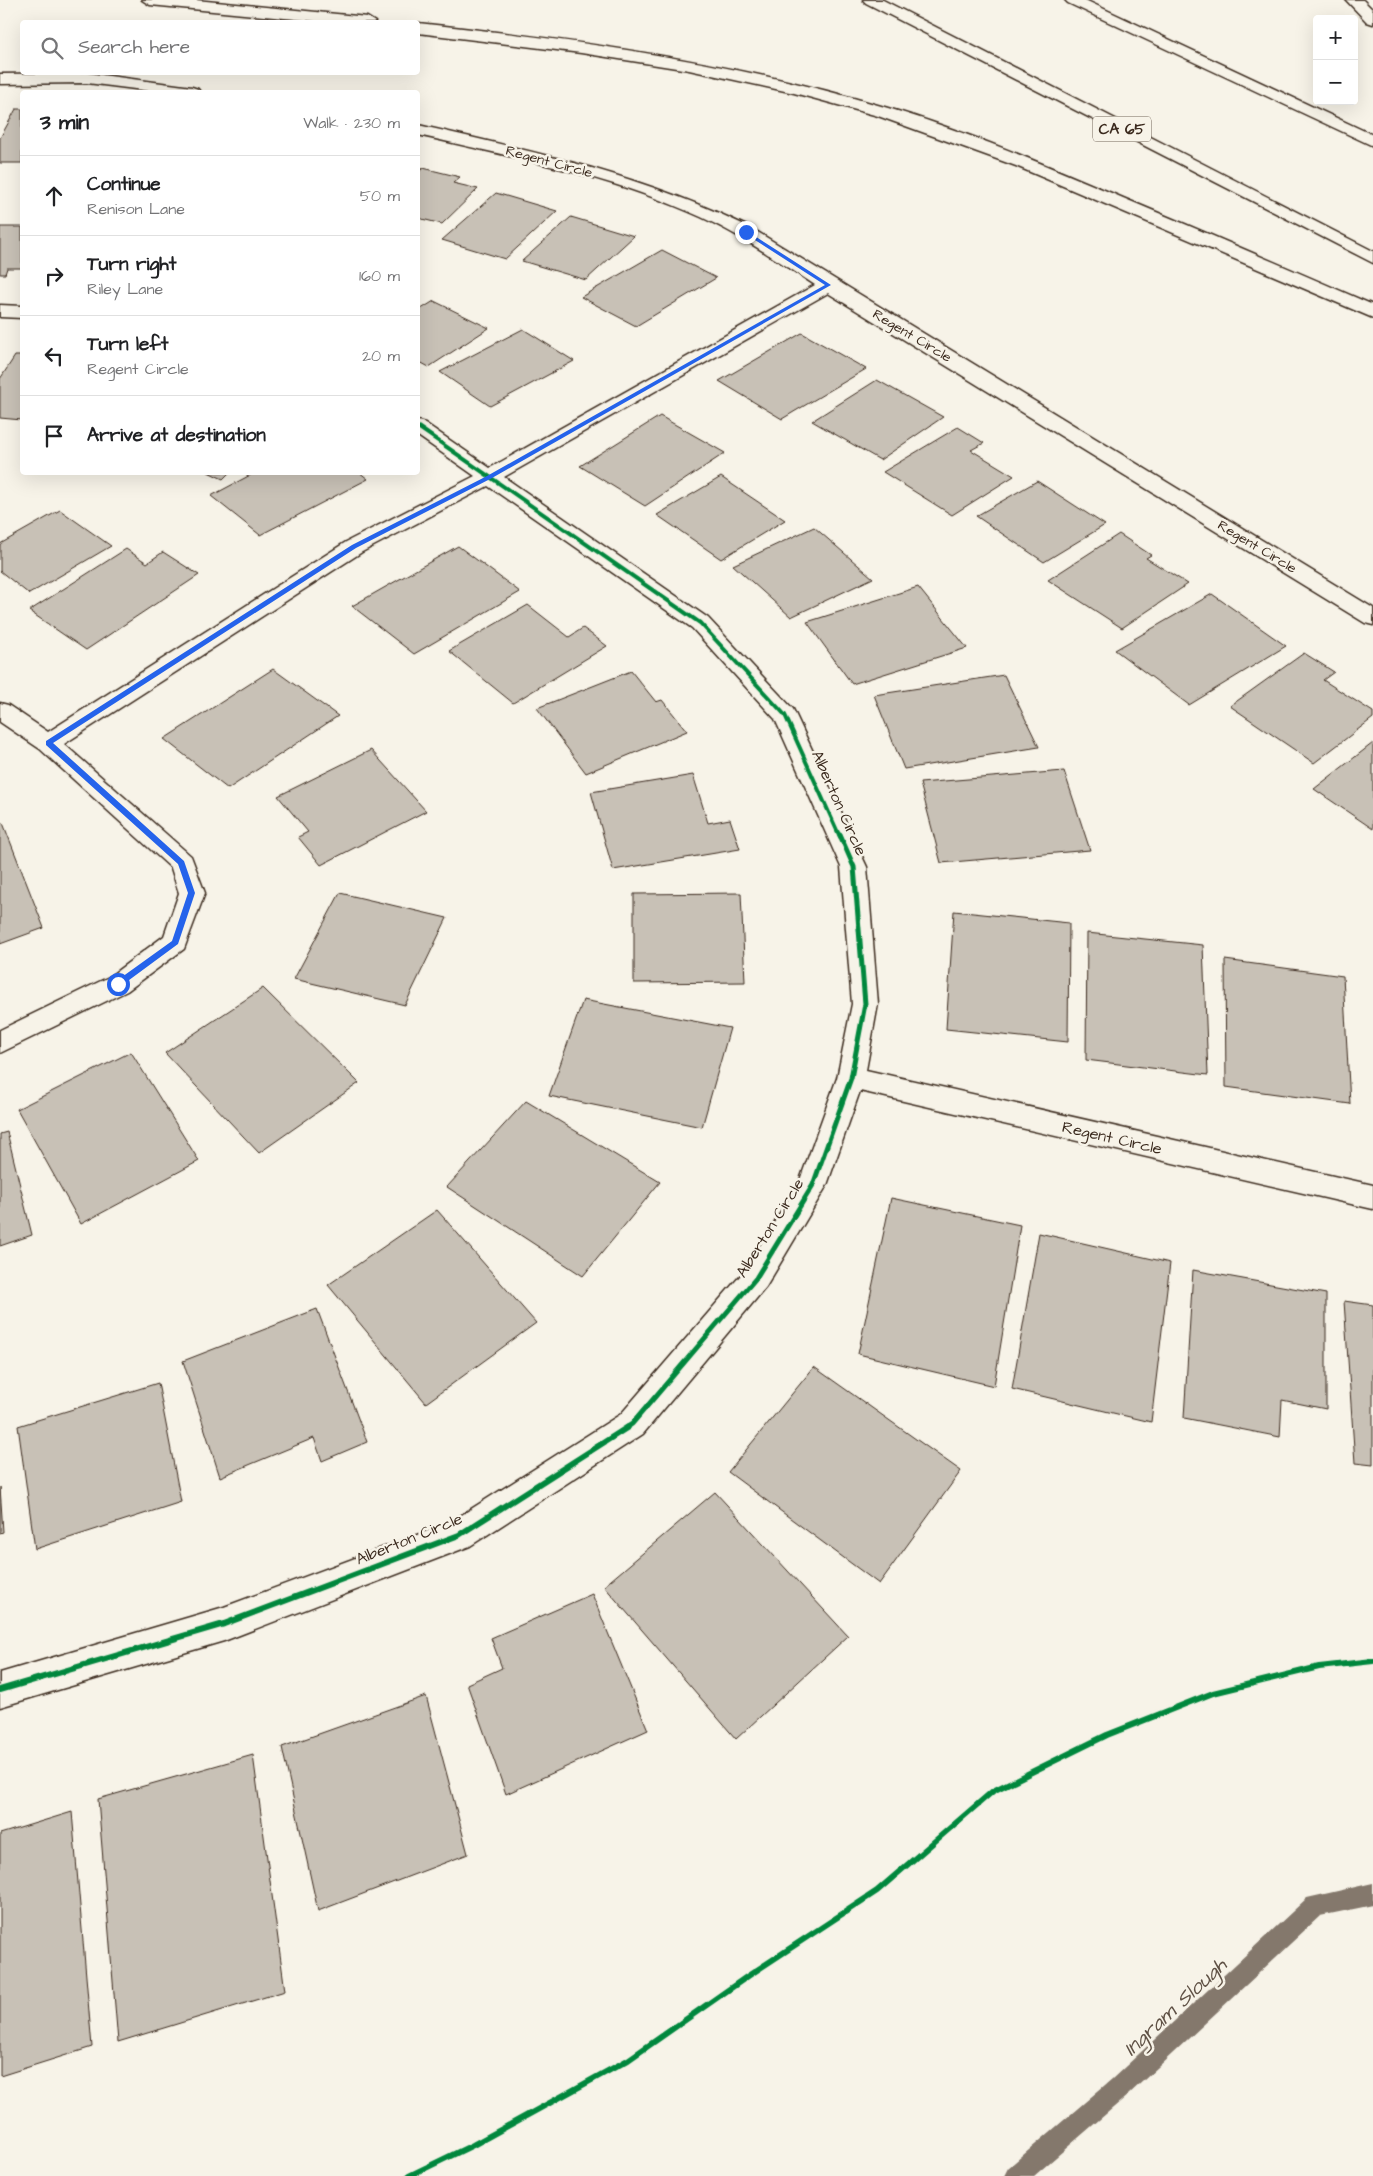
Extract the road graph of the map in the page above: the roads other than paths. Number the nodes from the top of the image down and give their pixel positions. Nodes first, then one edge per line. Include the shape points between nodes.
1 (150, 0) edge
2 (871, 0) edge
3 (1073, 0) edge
4 (1354, 0) edge
5 (1373, 19) edge
6 (347, 20) edge
7 (420, 28) edge
8 (0, 79) edge
9 (177, 90) edge
10 (420, 130) edge
11 (1373, 141) edge
12 (1373, 258) edge
13 (828, 285) junction
14 (0, 311) edge
15 (20, 312) edge
16 (1373, 312) edge
17 (420, 428) edge
18 (489, 477) junction
19 (1373, 618) edge
20 (0, 711) edge
21 (48, 743) junction
22 (0, 1042) edge
23 (851, 1078) junction
24 (1373, 1197) edge
25 (0, 1690) edge

1 - 6 main road
2 - 12 main road, CA 65
3 - 11 main road
4 - 5 main road
7 - 16 main road via 595,48 728,72 851,102 959,137 1055,174
8 - 9 main road via 87,78
10 - 13 main road, Regent Circle via 555,162 652,191 746,232
13 - 18 main road
13 - 19 main road, Regent Circle
14 - 15 main road
17 - 18 main road, Alberton Circle
18 - 21 main road via 354,547
18 - 23 main road, Alberton Circle via 700,623 785,715 854,867 865,1004
20 - 21 main road
21 - 22 main road via 182,863 192,893 176,942 118,984
23 - 24 main road, Regent Circle
23 - 25 main road, Alberton Circle via 813,1186 756,1278 632,1424 459,1535 224,1624

